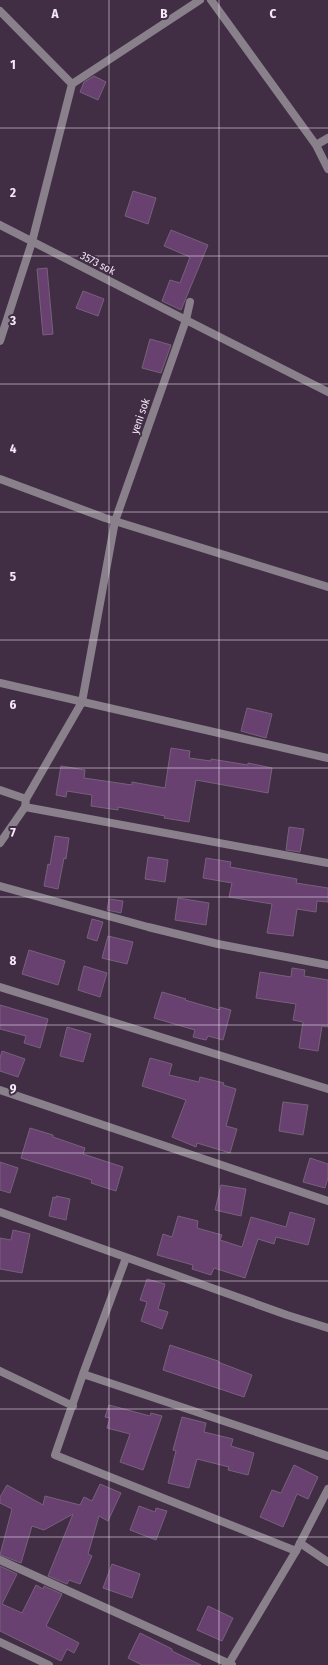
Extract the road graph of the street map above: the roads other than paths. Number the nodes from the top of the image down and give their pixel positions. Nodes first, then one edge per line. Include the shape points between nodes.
1 (200, 0) edge
2 (211, 0) edge
3 (0, 11) edge
4 (72, 84) junction
5 (328, 138) edge
6 (316, 145) junction
7 (328, 169) edge
8 (0, 225) edge
9 (32, 242) junction
10 (190, 302) dead end
11 (186, 320) junction
12 (0, 341) edge
13 (328, 392) edge
14 (0, 479) edge
15 (115, 521) junction
16 (328, 587) edge
17 (0, 683) edge
18 (82, 702) junction
19 (328, 758) edge
20 (0, 790) edge
21 (26, 803) junction
22 (0, 843) edge
23 (328, 864) edge
24 (0, 886) edge
25 (328, 964) edge
26 (0, 987) edge
27 (328, 1089) edge
28 (0, 1090) edge
29 (328, 1201) edge
30 (0, 1212) edge
31 (126, 1258) junction
32 (328, 1328) edge
33 (0, 1371) edge
34 (84, 1374) junction
35 (73, 1406) junction
36 (328, 1456) edge
37 (328, 1489) edge
38 (300, 1542) junction
39 (296, 1551) junction
40 (0, 1560) edge
41 (328, 1562) edge
42 (0, 1642) edge
43 (230, 1664) edge
44 (49, 1665) edge

1 - 4 street
2 - 6 street
3 - 4 street
4 - 9 street
5 - 6 street
6 - 7 street
8 - 9 street, 3573 sok
9 - 11 street, 3573 sok
9 - 12 street
10 - 11 street, yeni sok
11 - 13 street, 3573 sok
11 - 15 street, yeni sok
14 - 15 street
15 - 16 street
15 - 18 street, yeni sok
17 - 18 street
18 - 19 street
18 - 21 street, yeni sok
20 - 21 street
21 - 22 street, yeni sok
21 - 23 street
24 - 25 street via 218,944
26 - 27 street
28 - 29 street
30 - 31 street
31 - 32 street
31 - 34 street
33 - 35 street
34 - 35 street
34 - 36 street
35 - 39 street via 55,1455
37 - 38 street
38 - 39 street
38 - 41 street
39 - 43 street
40 - 43 street
42 - 44 street

